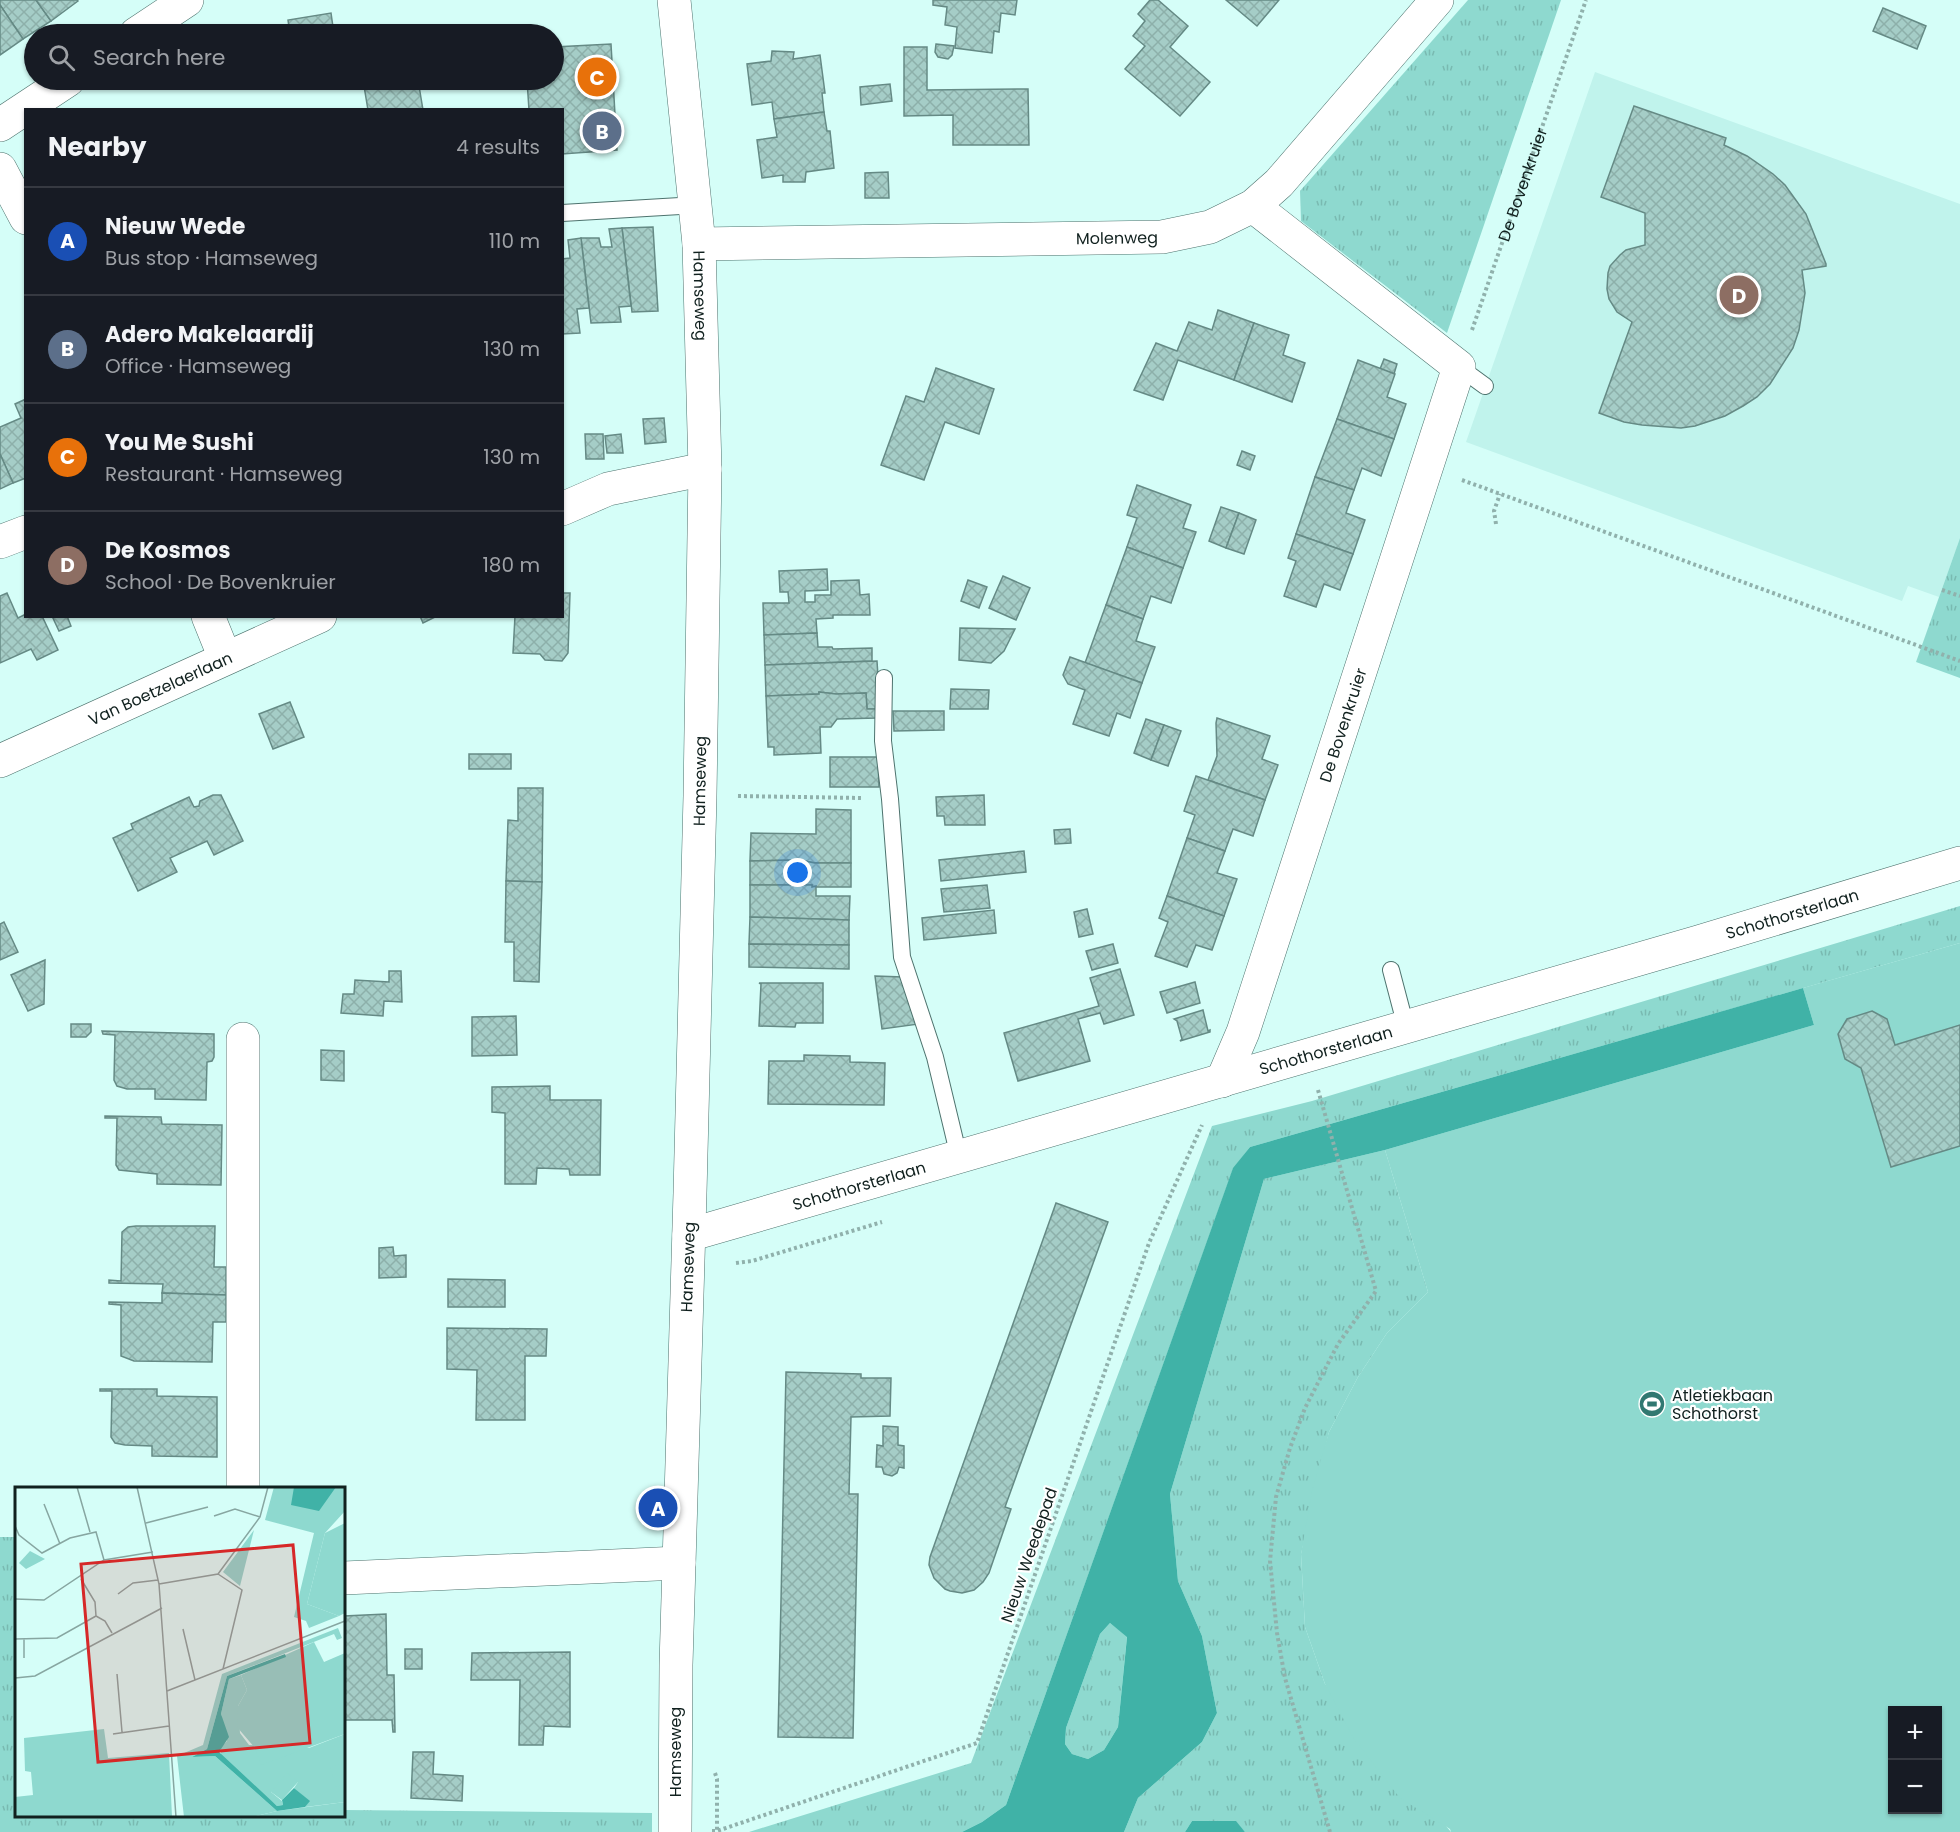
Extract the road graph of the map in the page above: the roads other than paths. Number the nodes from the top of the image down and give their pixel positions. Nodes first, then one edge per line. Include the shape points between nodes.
1 (187, 0) edge
2 (674, 0) edge
3 (1437, 0) edge
4 (151, 24) edge
5 (53, 90) edge
6 (26, 108) edge
7 (24, 109) edge
8 (0, 125) edge
9 (0, 169) edge
10 (696, 205) junction
11 (1253, 206) junction
12 (564, 213) edge
13 (24, 214) edge
14 (699, 244) junction
15 (705, 470) junction
16 (564, 508) edge
17 (24, 533) edge
18 (0, 542) edge
19 (209, 618) edge
20 (315, 618) edge
21 (225, 658) junction
22 (884, 678) dead end
23 (0, 761) edge
24 (1960, 863) edge
25 (1391, 970) dead end
26 (1406, 1027) junction
27 (243, 1039) dead end
28 (1222, 1081) junction
29 (959, 1157) junction
30 (689, 1234) junction
31 (243, 1487) edge
32 (679, 1563) junction
33 (345, 1578) edge
34 (675, 1831) edge

1 - 4 street
2 - 10 street, Hamseweg
3 - 11 street, Molenweg via 1279,183
5 - 6 street
7 - 8 street
9 - 13 street
10 - 12 lane
10 - 14 street, Hamseweg
11 - 14 street, Molenweg via 1210,227 1162,237
11 - 28 street, De Bovenkruier via 1472,377 1426,467 1246,1021
14 - 15 street, Hamseweg
15 - 16 street via 608,489
15 - 30 street, Hamseweg
17 - 18 street
19 - 21 street
20 - 21 street, Van Boetzelaerlaan
21 - 23 street, Van Boetzelaerlaan
22 - 29 lane via 883,741 902,957 935,1057
24 - 26 street, Schothorsterlaan
25 - 26 lane
26 - 28 street, Schothorsterlaan
27 - 31 street
28 - 29 street, Schothorsterlaan
29 - 30 street, Schothorsterlaan
30 - 32 street, Hamseweg
32 - 33 street
32 - 34 street, Hamseweg

